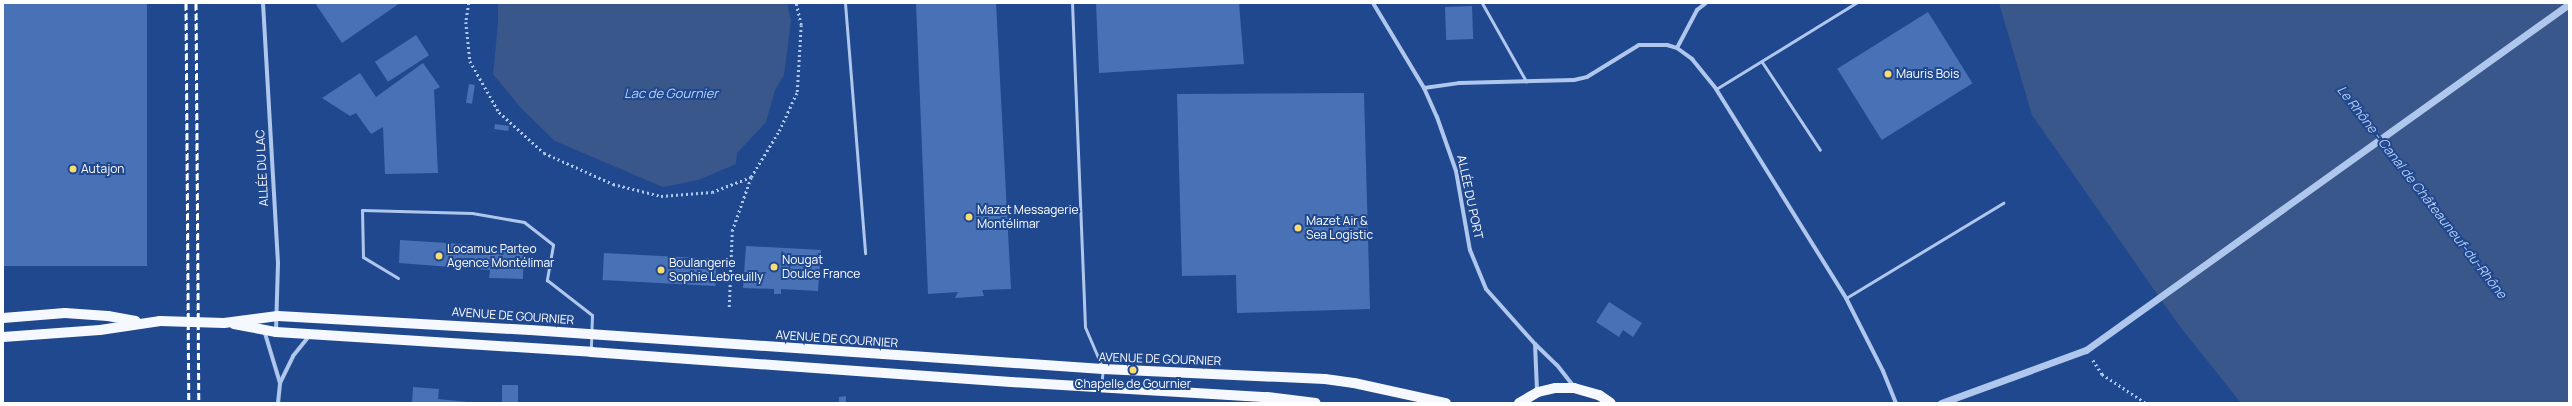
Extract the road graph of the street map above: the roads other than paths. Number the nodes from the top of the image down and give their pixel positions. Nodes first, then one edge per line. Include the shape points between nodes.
1 (263, 3) edge
2 (845, 3) edge
3 (1072, 3) edge
4 (1373, 3) edge
5 (1482, 3) edge
6 (1706, 3) edge
7 (1856, 3) edge
8 (2569, 4) edge
9 (1677, 48) junction
10 (1762, 62) junction
11 (1526, 81) junction
12 (1424, 88) junction
13 (1716, 89) junction
14 (1820, 150) dead end
15 (2003, 203) dead end
16 (865, 253) dead end
17 (398, 278) dead end
18 (1846, 298) junction
19 (278, 316) junction
20 (3, 318) edge
21 (144, 322) junction
22 (224, 323) junction
23 (264, 330) junction
24 (276, 332) junction
25 (310, 334) junction
26 (592, 334) junction
27 (3, 337) edge
28 (1535, 344) junction
29 (590, 352) junction
30 (1102, 369) junction
31 (280, 383) junction
32 (1101, 387) junction
33 (1574, 388) junction
34 (1538, 392) junction
35 (278, 403) edge
36 (1316, 403) edge
37 (1446, 403) edge
38 (1519, 403) edge
39 (1611, 403) edge
40 (1896, 403) edge
41 (1941, 403) edge

1 - 19 street, ALLÉE DU LAC via 278,263
2 - 16 lane
3 - 30 lane via 1085,327
4 - 12 street, ALLÉE DU PORT
5 - 11 lane
6 - 9 street via 1698,10
7 - 10 lane
8 - 41 street via 2086,350
9 - 11 street via 1667,44 1639,45 1587,77 1574,80
9 - 13 street via 1692,59
10 - 13 lane
10 - 14 lane
11 - 12 street via 1459,83
12 - 28 street, ALLÉE DU PORT via 1452,158 1470,250 1486,289
13 - 18 street
15 - 18 lane
17 - 26 lane via 363,257 362,210 472,213 524,222 553,245 547,280 592,315
18 - 40 street via 1883,371
19 - 22 main road, AVENUE DE GOURNIER
19 - 24 street, ALLÉE DU LAC
19 - 26 main road, AVENUE DE GOURNIER
20 - 21 main road, AVENUE DE GOURNIER via 65,313
21 - 22 main road, AVENUE DE GOURNIER, bridge
21 - 27 main road, AVENUE DE GOURNIER via 100,330
22 - 23 main road, AVENUE DE GOURNIER
23 - 24 main road, AVENUE DE GOURNIER
23 - 31 street
24 - 25 main road, AVENUE DE GOURNIER
25 - 29 main road, AVENUE DE GOURNIER
25 - 31 street via 293,356
26 - 29 lane
26 - 30 main road, AVENUE DE GOURNIER
28 - 33 street, ALLÉE DU PORT
28 - 34 street
29 - 32 main road, AVENUE DE GOURNIER
30 - 32 lane
30 - 37 main road, AVENUE DE GOURNIER via 1325,379 1361,384
31 - 35 street
32 - 36 main road, AVENUE DE GOURNIER via 1267,397
33 - 34 main road
33 - 39 main road via 1599,395
34 - 38 main road

